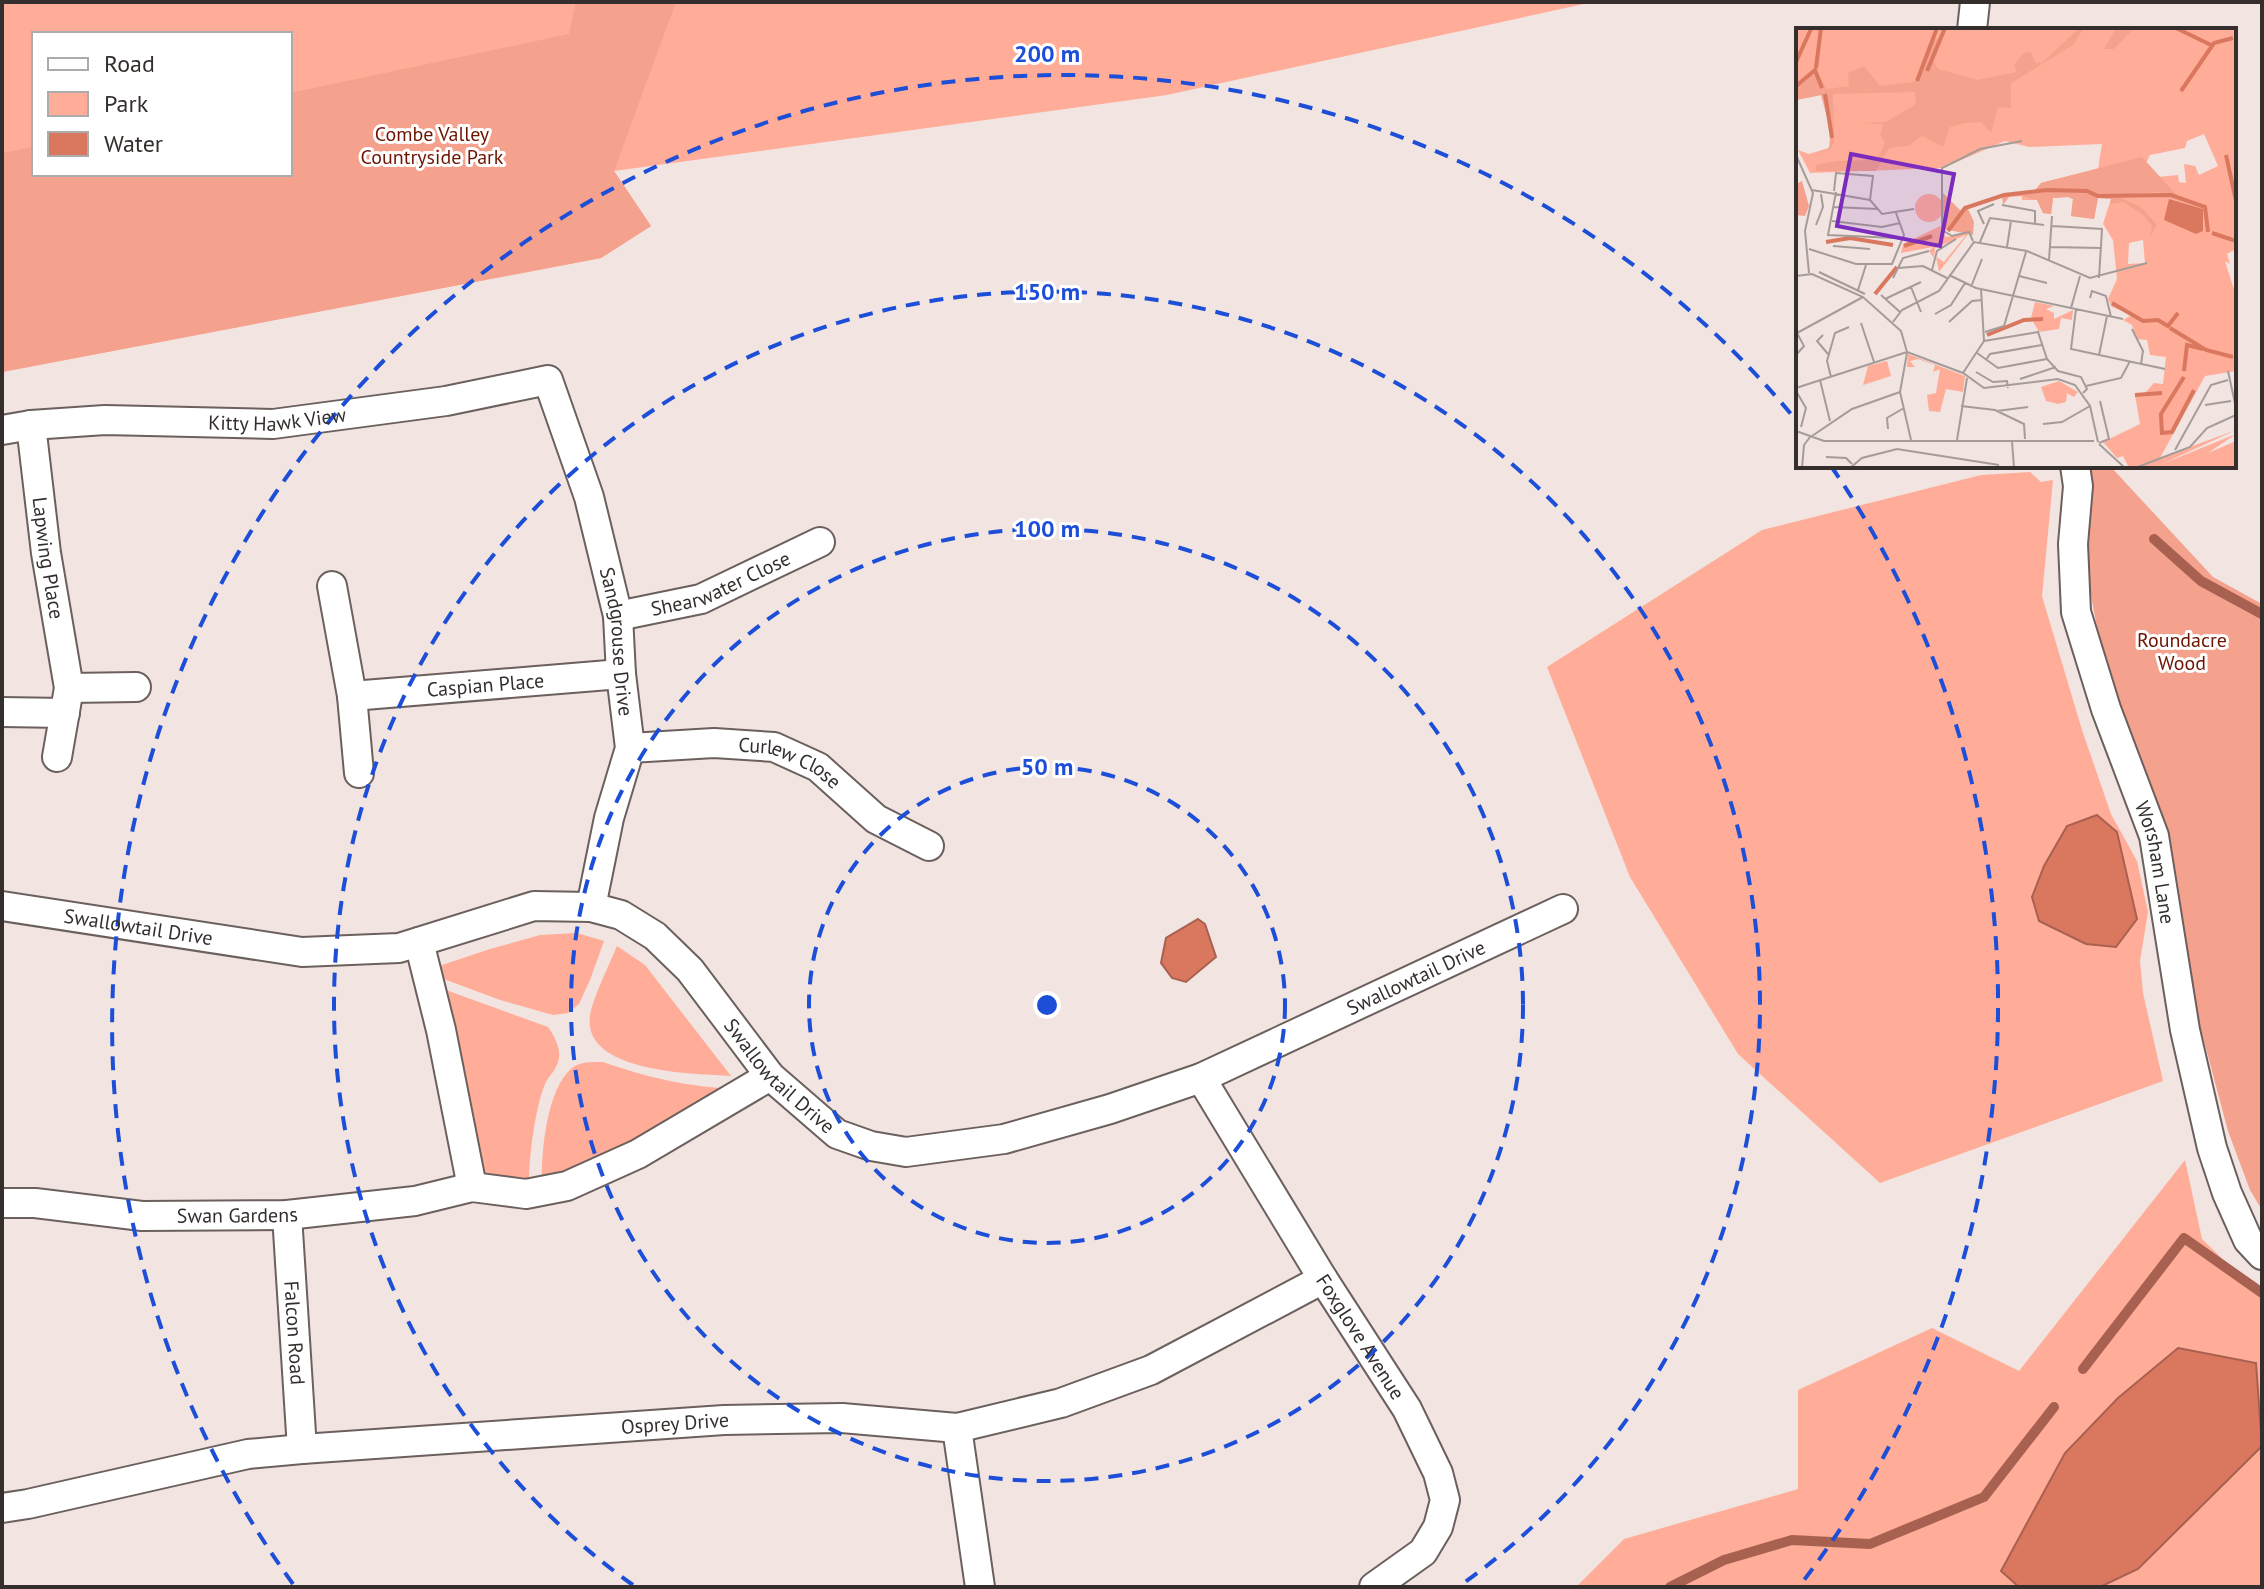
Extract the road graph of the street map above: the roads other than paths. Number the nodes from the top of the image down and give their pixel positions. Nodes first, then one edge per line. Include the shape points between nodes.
1 (1975, 2) edge
2 (1972, 28) edge
3 (548, 380) joint
4 (31, 425) junction
5 (2, 430) edge
6 (2075, 468) edge
7 (820, 542) dead end
8 (332, 586) dead end
9 (618, 616) junction
10 (621, 674) junction
11 (136, 687) dead end
12 (352, 696) junction
13 (67, 700) junction
14 (2, 712) edge
15 (630, 748) junction
16 (57, 757) dead end
17 (359, 773) dead end
18 (929, 846) dead end
19 (2, 906) edge
20 (591, 907) junction
21 (1563, 909) dead end
22 (419, 942) junction
23 (770, 1076) junction
24 (1201, 1078) junction
25 (472, 1187) junction
26 (2, 1203) edge
27 (287, 1215) junction
28 (2262, 1255) edge
29 (1323, 1279) junction
30 (957, 1428) junction
31 (302, 1449) junction
32 (2, 1508) edge
33 (980, 1587) edge
34 (1374, 1587) edge

1 - 2 street
3 - 4 street, Kitty Hawk View via 446,401 273,424 105,420
3 - 9 street, Sandgrouse Drive via 589,497
4 - 5 street, Kitty Hawk View
4 - 13 street, Lapwing Place
6 - 28 street, Worsham Lane via 2076,612 2154,836 2185,1030 2212,1148 2248,1240
7 - 9 street, Shearwater Close via 701,599
8 - 12 street
9 - 10 street, Sandgrouse Drive
10 - 12 street, Caspian Place
10 - 15 street, Sandgrouse Drive
11 - 13 street
12 - 17 street
13 - 14 street
13 - 16 street, Lapwing Place
15 - 18 street, Curlew Close via 714,743 774,747 818,767 876,819
15 - 20 street, Sandgrouse Drive
19 - 22 street, Swallowtail Drive via 302,952 399,948
20 - 22 street, Swallowtail Drive via 534,906
20 - 23 street, Swallowtail Drive via 621,915 655,936 690,970
21 - 24 street, Swallowtail Drive
22 - 25 street
23 - 24 street, Swallowtail Drive via 837,1134 906,1152 1004,1139
23 - 25 street, Swan Gardens via 638,1154 567,1186 526,1194
24 - 29 street, Foxglove Avenue
25 - 27 street, Swan Gardens via 415,1201
26 - 27 street, Swan Gardens via 142,1216
27 - 31 street, Falcon Road
29 - 30 street, Osprey Drive via 1151,1370 1061,1403
29 - 34 street, Foxglove Avenue via 1407,1409 1445,1500 1438,1527 1423,1552
30 - 31 street, Osprey Drive via 842,1418 724,1420
30 - 33 street
31 - 32 street, Osprey Drive via 248,1454

